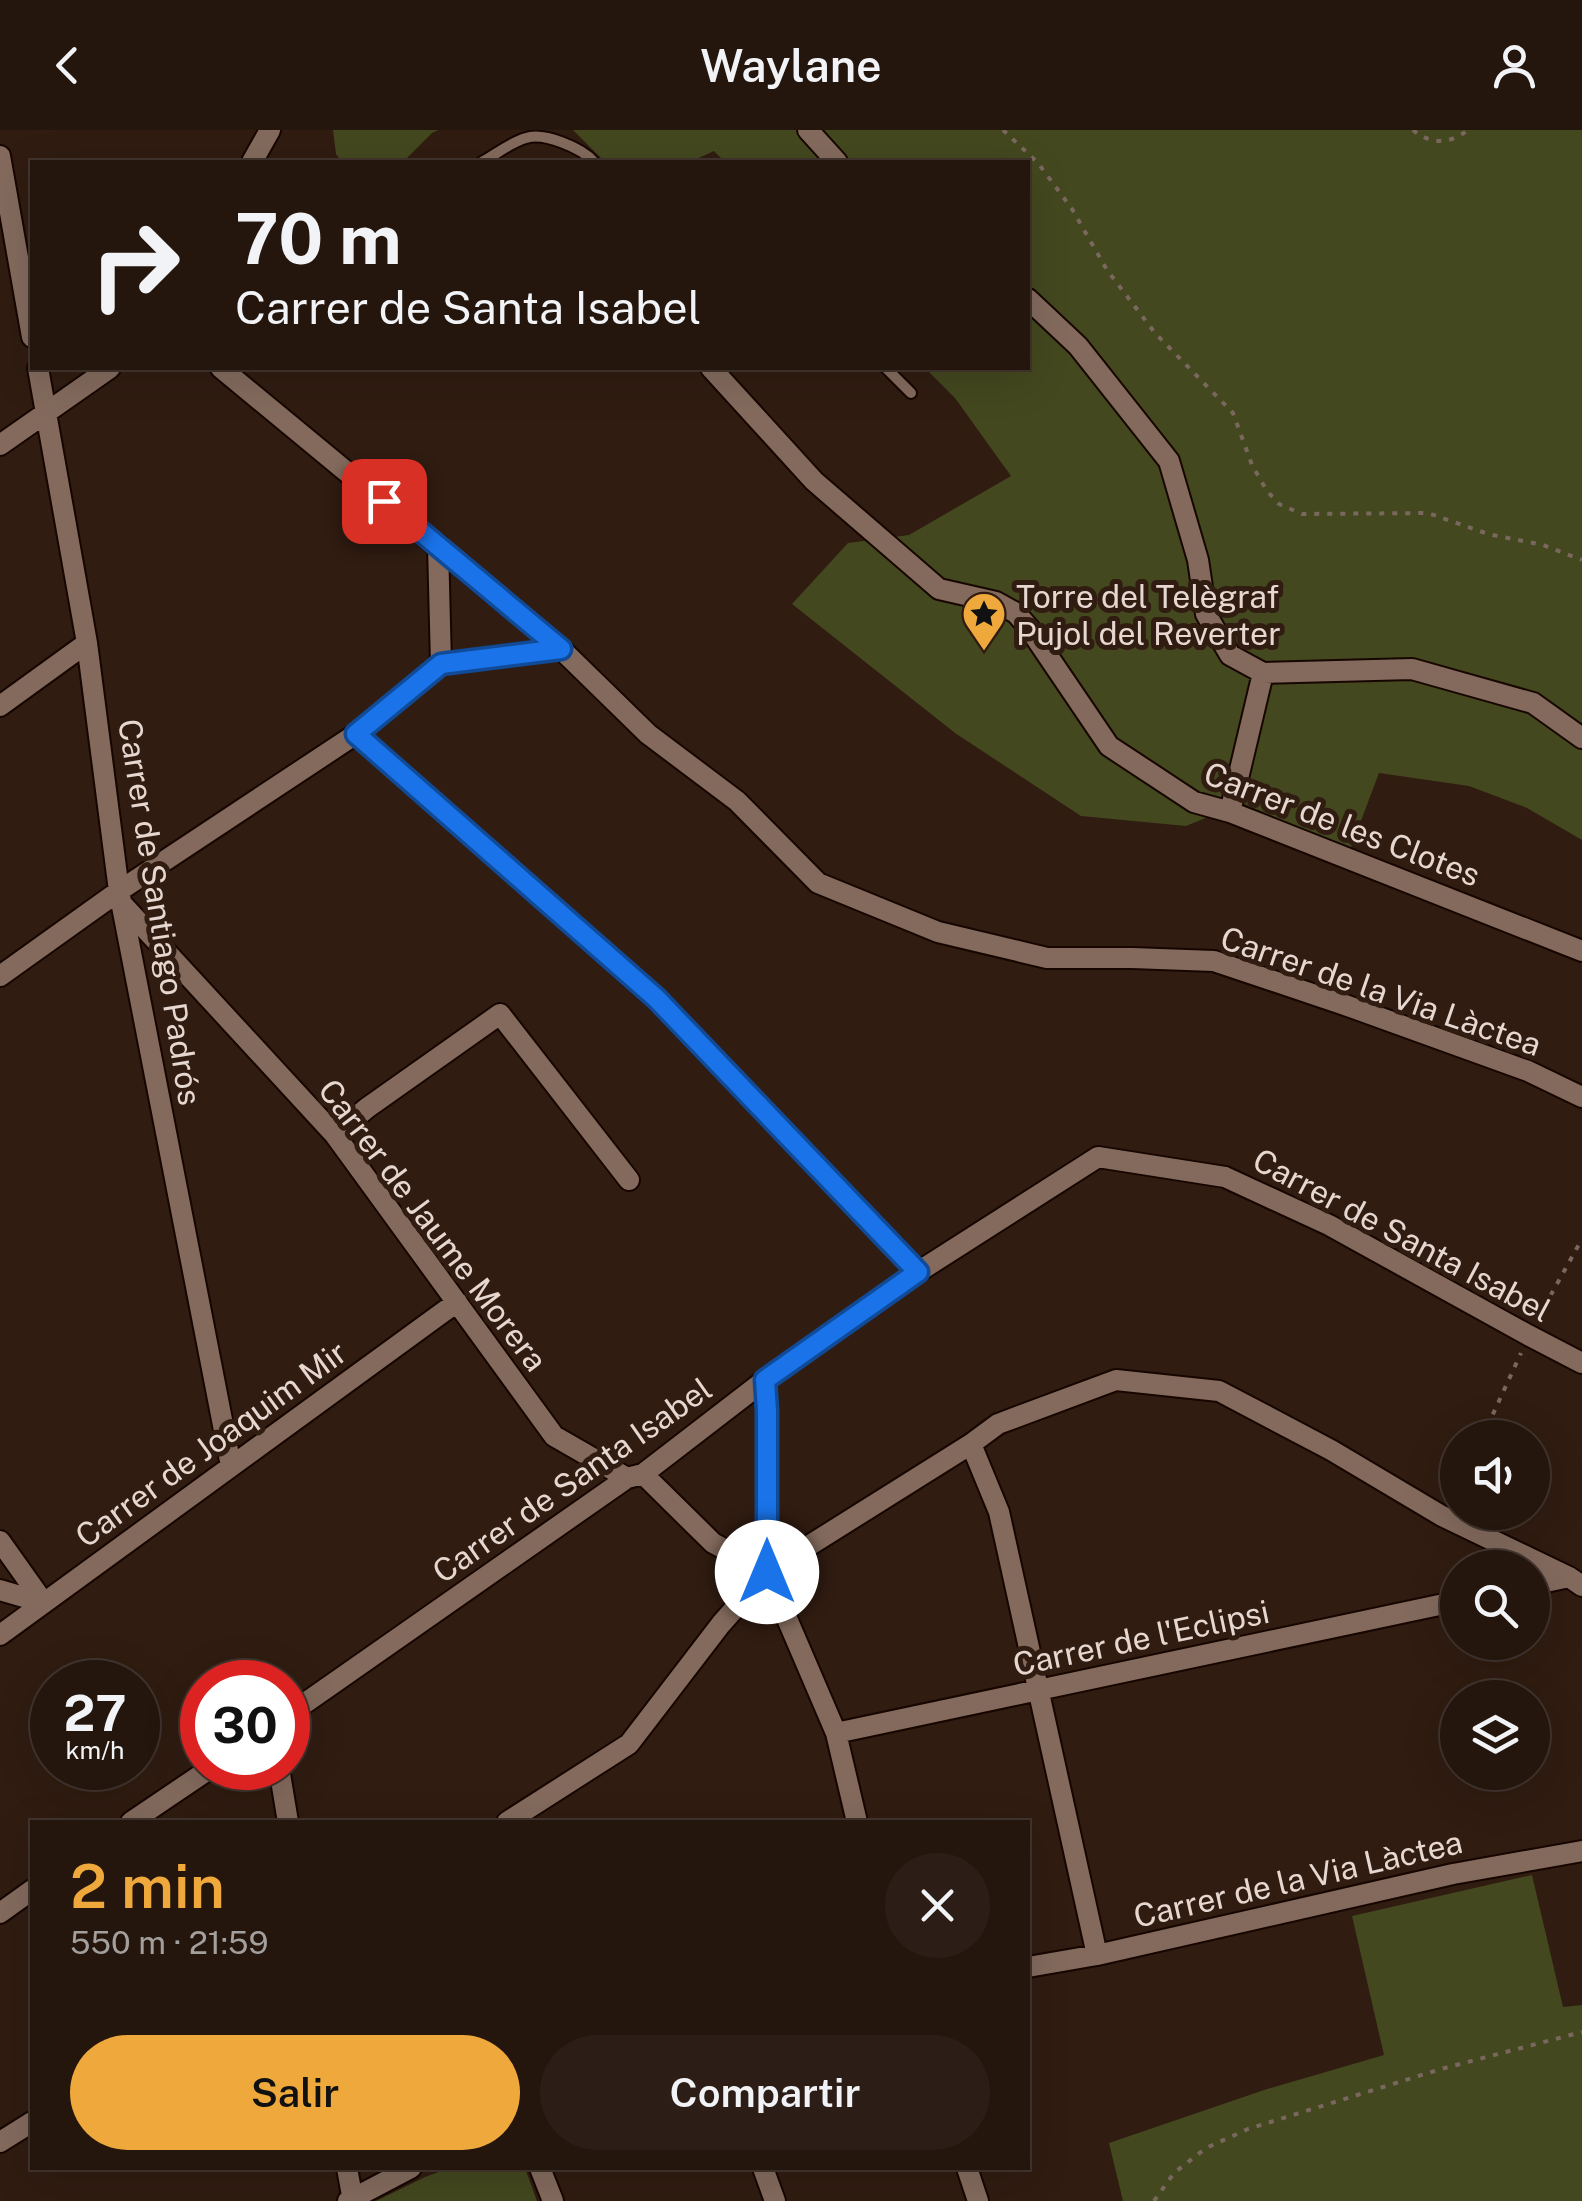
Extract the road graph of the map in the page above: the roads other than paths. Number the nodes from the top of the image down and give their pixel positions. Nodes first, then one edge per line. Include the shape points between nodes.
1 (270, 130) edge
2 (808, 130) edge
3 (0, 156) edge
4 (253, 160) edge
5 (486, 160) edge
6 (592, 160) edge
7 (835, 160) edge
8 (1030, 301) edge
9 (30, 326) edge
10 (38, 370) edge
11 (107, 370) edge
12 (223, 370) edge
13 (713, 370) edge
14 (888, 370) edge
15 (911, 393) dead end
16 (46, 412) junction
17 (0, 445) edge
18 (438, 545) junction
19 (87, 643) junction
20 (561, 649) junction
21 (441, 664) junction
22 (1263, 672) junction
23 (0, 706) edge
24 (356, 734) junction
25 (1582, 738) edge
26 (1230, 812) junction
27 (120, 897) junction
28 (1582, 950) edge
29 (0, 976) edge
30 (1582, 1097) edge
31 (335, 1135) junction
32 (630, 1180) dead end
33 (918, 1272) junction
34 (458, 1302) junction
35 (1582, 1363) edge
36 (765, 1380) junction
37 (971, 1444) junction
38 (230, 1466) junction
39 (635, 1476) junction
40 (0, 1541) edge
41 (767, 1572) junction
42 (1576, 1581) edge
43 (1550, 1583) edge
44 (0, 1590) edge
45 (44, 1603) junction
46 (1440, 1605) edge
47 (0, 1635) edge
48 (1039, 1690) junction
49 (310, 1699) edge
50 (836, 1733) junction
51 (180, 1789) edge
52 (283, 1790) edge
53 (134, 1820) edge
54 (288, 1820) edge
55 (510, 1820) edge
56 (858, 1820) edge
57 (1582, 1851) edge
58 (30, 1891) edge
59 (0, 1913) edge
60 (1097, 1955) junction
61 (1030, 1966) edge
62 (30, 2123) edge
63 (0, 2142) edge
64 (347, 2170) edge
65 (407, 2170) edge
66 (541, 2170) edge
67 (763, 2170) edge
68 (967, 2170) edge
69 (352, 2200) edge
70 (554, 2201) edge
71 (775, 2201) edge
72 (978, 2201) edge

1 - 4 street
2 - 7 street
3 - 9 street
5 - 6 lane via 528,136 551,139
8 - 22 street via 1078,346 1169,460 1206,614 1230,655
10 - 16 street, Carrer de Santiago Padrós
11 - 16 street
12 - 18 street, Carrer de la Via Làctea
13 - 26 street, Carrer de les Clotes via 814,481 940,589 1016,613 1110,746 1194,802
14 - 15 lane
16 - 17 street
16 - 19 street, Carrer de Santiago Padrós
18 - 20 street, Carrer de la Via Làctea
18 - 21 street
19 - 23 street
19 - 27 street, Carrer de Santiago Padrós
20 - 21 street
20 - 30 street, Carrer de la Via Làctea via 648,734 737,801 818,883 938,932 1047,958 1214,961 1528,1071
21 - 24 street
22 - 25 street via 1412,669 1533,703
22 - 26 street
24 - 27 street
24 - 33 street via 656,998
26 - 28 street, Carrer de les Clotes
27 - 29 street
27 - 31 street, Carrer de Jaume Morera
27 - 38 street, Carrer de Santiago Padrós
31 - 32 street via 500,1014
31 - 34 street, Carrer de Jaume Morera
33 - 35 street, Carrer de Santa Isabel via 1098,1157 1225,1176
33 - 36 street, Carrer de Santa Isabel
34 - 38 street, Carrer de Joaquim Mir
34 - 39 street, Carrer de Jaume Morera via 554,1436
36 - 39 street, Carrer de Santa Isabel
36 - 41 street
37 - 41 street
37 - 42 street via 998,1424 1116,1380 1219,1390 1442,1516
37 - 48 street via 999,1512
38 - 45 street, Carrer de Joaquim Mir
39 - 41 street, Carrer de Jaume Morera via 713,1543
39 - 49 street, Carrer de Santa Isabel
40 - 45 street
41 - 50 street
41 - 55 street via 629,1744
42 - 43 street
44 - 45 street
45 - 47 street, Carrer de Joaquim Mir
46 - 48 street, Carrer de l'Eclipsi
48 - 50 street, Carrer de l'Eclipsi
48 - 60 street
50 - 56 street
51 - 53 street
52 - 54 street
57 - 60 street, Carrer de la Via Làctea
58 - 59 street
60 - 61 street, Carrer de la Via Làctea
62 - 63 street
64 - 69 street
65 - 69 street
66 - 70 street
67 - 71 street
68 - 72 street

